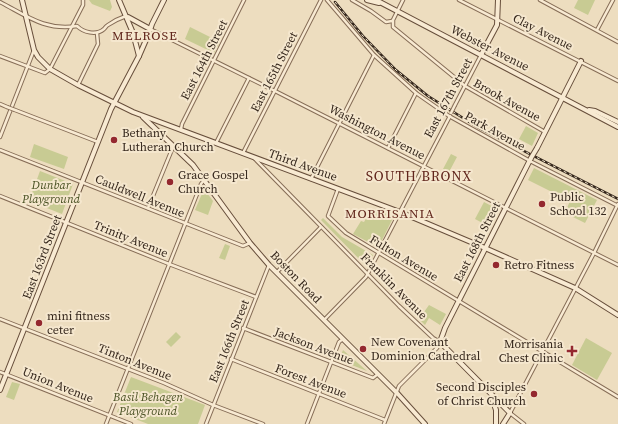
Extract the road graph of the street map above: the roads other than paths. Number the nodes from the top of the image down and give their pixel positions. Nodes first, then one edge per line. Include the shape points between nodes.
1 (22, 0) edge
2 (83, 0) edge
3 (119, 0) edge
4 (164, 0) edge
5 (244, 0) edge
6 (320, 0) edge
7 (327, 0) edge
8 (352, 0) edge
9 (367, 0) edge
10 (376, 0) edge
11 (403, 0) edge
12 (459, 0) edge
13 (498, 0) edge
14 (540, 0) edge
15 (613, 0) edge
16 (0, 2) edge
17 (383, 4) junction
18 (397, 12) junction
19 (25, 15) junction
20 (127, 16) junction
21 (393, 20) junction
22 (498, 20) junction
23 (72, 26) junction
24 (150, 29) junction
25 (597, 30) junction
26 (97, 33) junction
27 (618, 42) edge
28 (34, 50) junction
29 (374, 55) junction
30 (481, 55) junction
31 (0, 56) edge
32 (139, 56) junction
33 (214, 61) junction
34 (581, 62) junction
35 (28, 66) junction
36 (50, 69) junction
37 (249, 78) junction
38 (618, 81) edge
39 (78, 85) junction
40 (464, 86) junction
41 (275, 91) junction
42 (416, 92) junction
43 (563, 97) junction
44 (114, 103) junction
45 (0, 104) edge
46 (587, 110) junction
47 (141, 115) junction
48 (450, 115) junction
49 (159, 122) junction
50 (618, 122) edge
51 (339, 124) junction
52 (618, 127) edge
53 (180, 129) junction
54 (545, 132) junction
55 (162, 135) junction
56 (0, 137) edge
57 (98, 142) junction
58 (216, 143) junction
59 (173, 146) junction
60 (388, 148) junction
61 (0, 150) edge
62 (243, 153) junction
63 (254, 157) junction
64 (531, 160) junction
65 (424, 166) junction
66 (311, 179) junction
67 (205, 180) junction
68 (82, 182) junction
69 (338, 189) junction
70 (0, 196) edge
71 (618, 205) edge
72 (148, 208) junction
73 (506, 208) junction
74 (400, 212) junction
75 (66, 222) junction
76 (185, 223) junction
77 (321, 227) junction
78 (250, 243) junction
79 (485, 248) junction
80 (594, 253) junction
81 (378, 254) junction
82 (169, 264) junction
83 (269, 265) junction
84 (618, 265) edge
85 (277, 272) junction
86 (368, 274) junction
87 (575, 288) junction
88 (256, 296) junction
89 (458, 302) junction
90 (618, 315) edge
91 (0, 319) edge
92 (324, 320) junction
93 (25, 328) junction
94 (243, 328) junction
95 (343, 339) junction
96 (440, 342) junction
97 (541, 352) junction
98 (231, 359) junction
99 (331, 362) junction
100 (128, 369) junction
101 (0, 372) edge
102 (378, 374) junction
103 (6, 375) junction
104 (0, 390) edge
105 (397, 393) junction
106 (319, 394) junction
107 (491, 396) junction
108 (618, 397) edge
109 (213, 405) junction
110 (510, 414) junction
111 (110, 416) junction
112 (385, 420) junction
113 (106, 424) edge
114 (131, 424) edge
115 (206, 424) edge
116 (263, 424) edge
117 (307, 424) edge
118 (384, 424) edge
119 (425, 424) edge
120 (496, 424) edge
121 (503, 424) edge
122 (524, 424) edge

1 - 19 main road, Third Avenue
2 - 23 street
3 - 20 main road
4 - 24 main road, East 163rd Street
5 - 33 street, East 164th Street
6 - 41 street, East 165th Street
7 - 29 street, Park Avenue
8 - 21 street via 386,22
9 - 17 main road, Webster Avenue
10 - 17 main road, Webster Avenue
11 - 18 street
12 - 22 street, Clay Avenue
13 - 22 main road, East 167th Street
14 - 25 street
15 - 25 street
16 - 19 street
17 - 18 main road, Webster Avenue
18 - 21 street
18 - 30 main road, Webster Avenue
19 - 23 street via 47,25
19 - 28 main road, Third Avenue
20 - 24 main road, Washington Avenue
20 - 26 street
20 - 32 main road
21 - 40 street, Brook Avenue via 393,27
22 - 30 main road, East 167th Street via 498,26
22 - 34 street, Clay Avenue
23 - 26 street
23 - 36 street
24 - 32 main road, East 163rd Street
24 - 33 street, Washington Avenue
25 - 27 street
26 - 39 street via 98,44
28 - 35 street
28 - 36 main road, Third Avenue
29 - 42 street, Park Avenue
29 - 51 street
30 - 40 street, East 167th Street
30 - 43 main road, Webster Avenue
31 - 35 street
32 - 44 main road, East 163rd Street
33 - 37 street, Washington Avenue
33 - 53 street, East 164th Street
34 - 38 street, Clay Avenue
34 - 43 main road, East 168th Street
35 - 36 street via 45,73
35 - 56 street
36 - 39 main road, Third Avenue
37 - 41 street, Washington Avenue
37 - 58 street
39 - 44 main road, Third Avenue
40 - 48 street, East 167th Street, bridge
40 - 54 street, Brook Avenue
41 - 51 street, Washington Avenue
41 - 62 street, East 165th Street
42 - 48 street, Park Avenue
42 - 60 street
43 - 46 main road, Webster Avenue
43 - 54 main road, East 168th Street
44 - 47 main road, Third Avenue
44 - 57 main road, East 163rd Street
45 - 57 street, bridge
46 - 50 main road, Webster Avenue
46 - 52 main road, Webster Avenue
47 - 49 main road, Third Avenue
47 - 55 main road, Boston Road
48 - 64 street, Park Avenue
48 - 65 street, East 167th Street
49 - 53 main road, Third Avenue
49 - 55 main road via 158,128
51 - 60 street, Washington Avenue
51 - 66 street
53 - 58 main road, Third Avenue
54 - 64 main road, East 168th Street, bridge
55 - 59 main road, Boston Road
57 - 68 main road, East 163rd Street
58 - 62 main road, Third Avenue
59 - 67 main road, Boston Road
59 - 72 street
60 - 65 street, Washington Avenue
61 - 68 street, Cauldwell Avenue
62 - 63 main road, Third Avenue
63 - 66 main road, Third Avenue
63 - 77 street, Franklin Avenue
64 - 71 street, Park Avenue
64 - 73 main road, East 168th Street
65 - 73 street, Washington Avenue
65 - 74 street, East 167th Street
66 - 69 main road, Third Avenue
67 - 76 street
67 - 78 main road, Boston Road
68 - 72 street, Cauldwell Avenue
68 - 75 main road, East 163rd Street
69 - 74 main road, Third Avenue
69 - 81 street, Fulton Avenue via 328,216 346,233
70 - 75 street, Trinity Avenue
71 - 80 street
72 - 76 street, Cauldwell Avenue
73 - 79 main road, East 168th Street
73 - 80 street, Washington Avenue
74 - 79 main road, Third Avenue
74 - 81 street, East 167th Street
75 - 82 street, Trinity Avenue
75 - 93 main road, East 163rd Street
76 - 78 street, Cauldwell Avenue via 243,246
76 - 82 street
77 - 85 street
77 - 86 street, Franklin Avenue
78 - 83 main road, Boston Road
79 - 87 main road, Third Avenue
79 - 89 main road, East 168th Street
80 - 84 street, Washington Avenue
80 - 87 street
81 - 86 street, East 167th Street
81 - 89 street, Fulton Avenue
82 - 88 street, Trinity Avenue
82 - 100 street
83 - 85 main road, Boston Road
83 - 88 street, East 166th Street
85 - 92 main road, Boston Road
86 - 92 street, East 167th Street
86 - 96 street, Franklin Avenue via 432,338
87 - 90 main road, Third Avenue
87 - 97 street
88 - 94 street, East 166th Street
89 - 96 main road, East 168th Street
89 - 97 street, Fulton Avenue
91 - 93 street, Tinton Avenue
92 - 95 main road, Boston Road
93 - 100 street, Tinton Avenue
93 - 103 main road, East 163rd Street
94 - 98 street, East 166th Street
94 - 99 street, Jackson Avenue
95 - 99 street via 339,342
95 - 102 main road, Boston Road
96 - 105 street, East 168th Street via 399,386
96 - 107 main road, Franklin Avenue
97 - 108 street, Fulton Avenue
97 - 110 street
98 - 106 street, Forest Avenue
98 - 109 street, East 166th Street
99 - 102 street, Jackson Avenue via 373,378
99 - 106 street
100 - 109 street, Tinton Avenue
100 - 111 street
101 - 103 street, Union Avenue
102 - 105 main road, Boston Road
103 - 104 main road, East 163rd Street
103 - 111 street, Union Avenue
105 - 112 street, East 168th Street
105 - 119 main road, Boston Road
106 - 112 street, Forest Avenue
106 - 117 street
107 - 110 main road, Franklin Avenue
107 - 120 main road via 496,410
109 - 115 street, East 166th Street
109 - 116 street, Tinton Avenue
110 - 121 main road
110 - 122 street, Franklin Avenue
111 - 113 street
111 - 114 street, Union Avenue
112 - 118 street, East 168th Street

